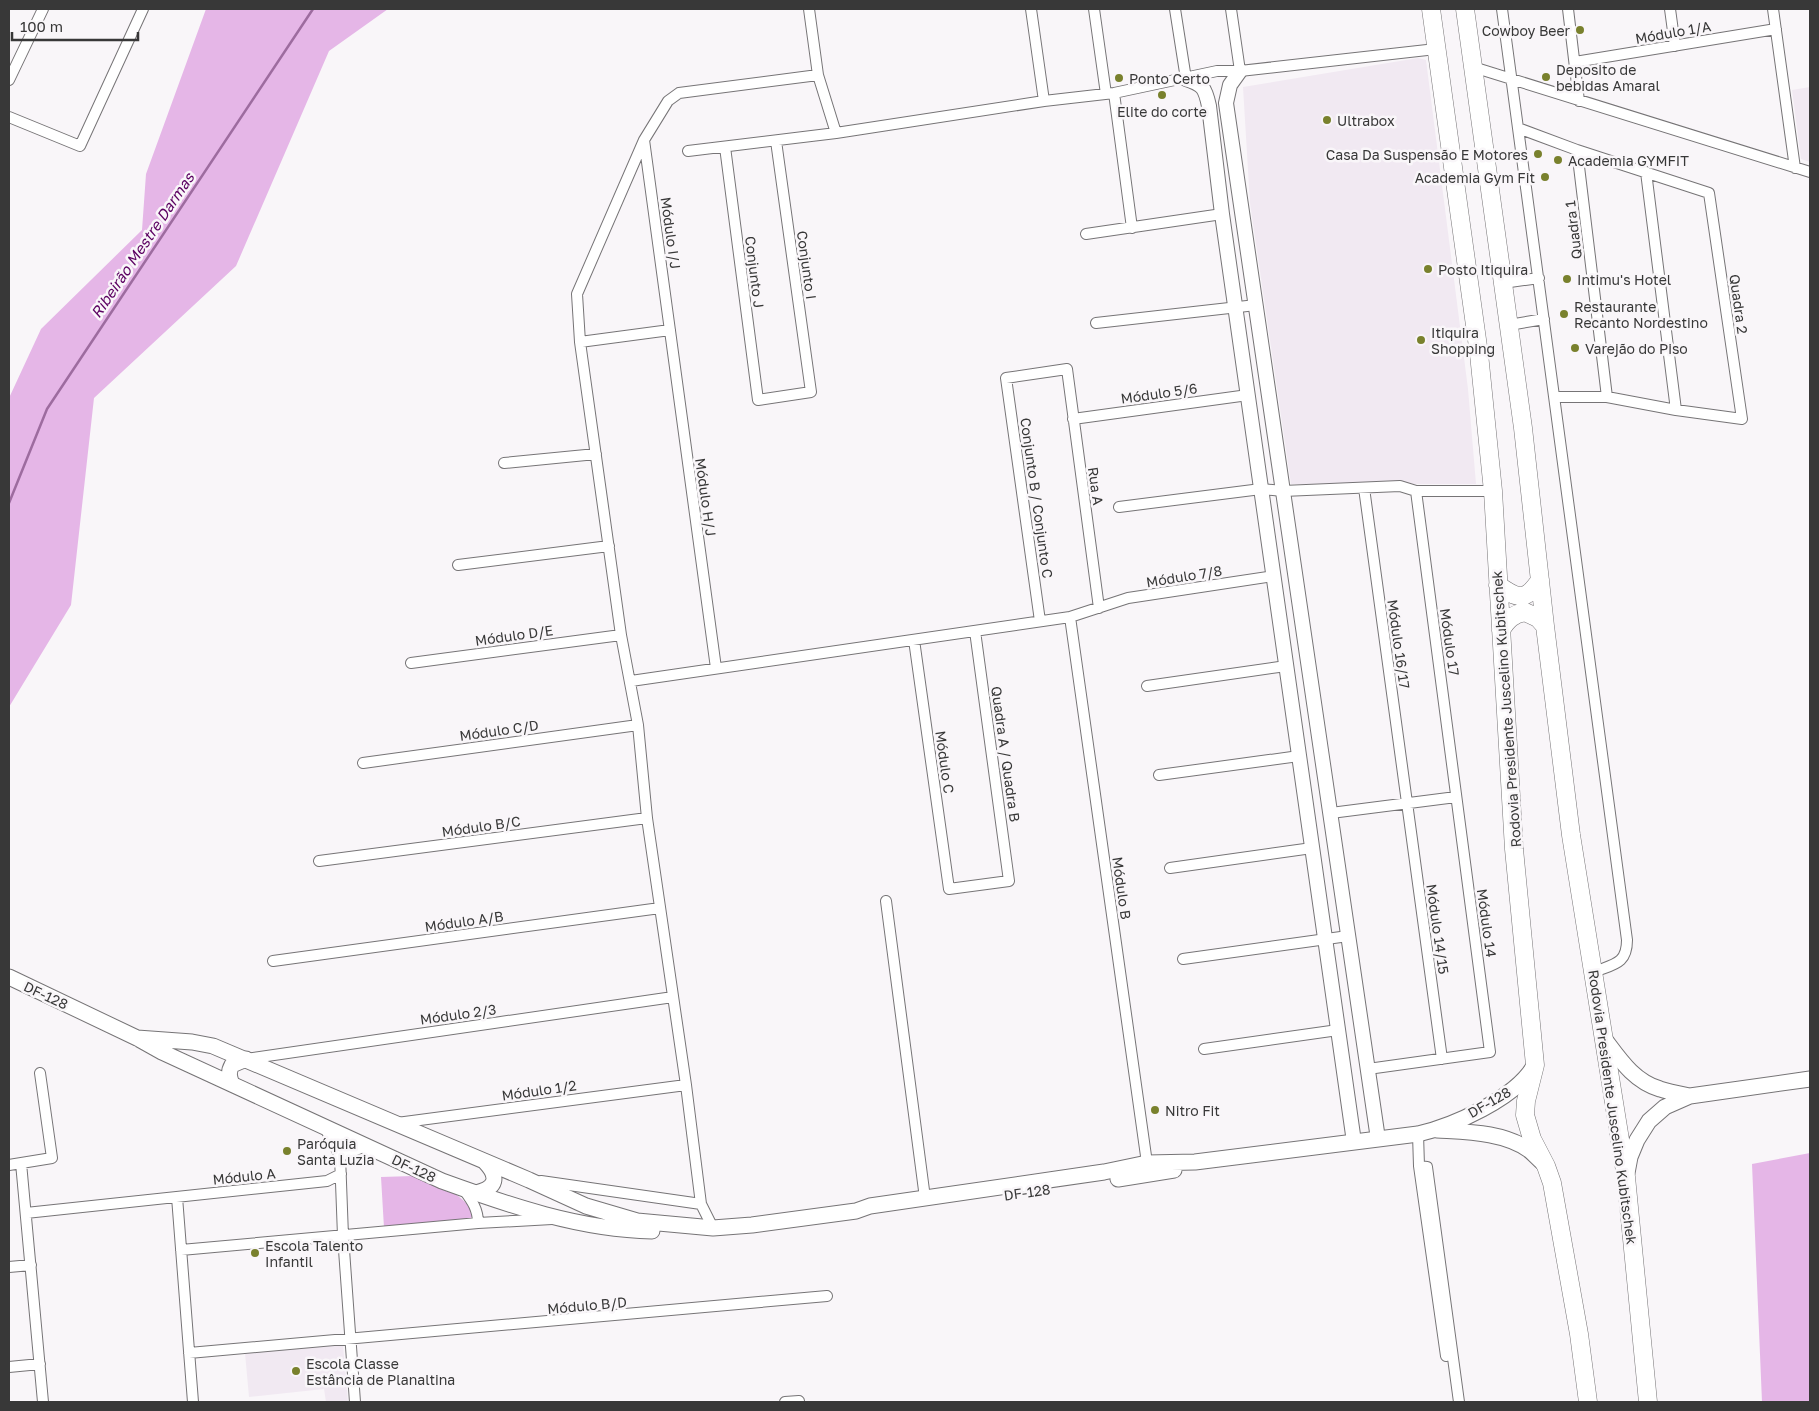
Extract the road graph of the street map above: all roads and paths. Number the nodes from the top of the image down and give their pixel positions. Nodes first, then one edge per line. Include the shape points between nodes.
1 (43, 9) edge
2 (143, 9) edge
3 (809, 9) edge
4 (1031, 9) edge
5 (1094, 9) edge
6 (1174, 9) edge
7 (1232, 9) edge
8 (1431, 9) edge
9 (1465, 9) edge
10 (1502, 9) edge
11 (1568, 9) edge
12 (1670, 9) edge
13 (1773, 9) edge
14 (1776, 29) junction
15 (1675, 46) junction
16 (1436, 49) junction
17 (1575, 62) junction
18 (1473, 67) junction
19 (1240, 71) junction
20 (818, 75) junction
21 (1186, 79) junction
22 (1512, 79) junction
23 (9, 80) edge
24 (1110, 93) junction
25 (1044, 101) junction
26 (1579, 101) junction
27 (9, 116) edge
28 (1518, 128) junction
29 (836, 133) junction
30 (644, 140) junction
31 (776, 140) junction
32 (725, 147) junction
33 (1577, 150) junction
34 (688, 151) dead end
35 (1795, 168) junction
36 (1646, 172) junction
37 (1810, 172) edge
38 (1222, 214) junction
39 (1132, 228) junction
40 (1086, 234) dead end
41 (1539, 278) junction
42 (1503, 283) junction
43 (1256, 305) junction
44 (1236, 307) junction
45 (1544, 319) junction
46 (1096, 323) dead end
47 (1508, 325) junction
48 (670, 330) junction
49 (580, 342) junction
50 (1006, 378) joint
51 (1248, 395) junction
52 (1555, 397) junction
53 (1607, 397) junction
54 (758, 400) joint
55 (1676, 410) junction
56 (1073, 419) junction
57 (596, 454) junction
58 (504, 463) dead end
59 (1364, 488) junction
60 (1261, 489) junction
61 (1283, 491) junction
62 (1416, 491) junction
63 (1493, 491) junction
64 (1119, 507) dead end
65 (609, 546) junction
66 (458, 565) dead end
67 (1274, 576) junction
68 (1540, 580) junction
69 (1498, 585) junction
70 (1099, 608) junction
71 (1070, 617) junction
72 (1040, 621) junction
73 (1545, 626) junction
74 (1501, 630) junction
75 (975, 631) junction
76 (622, 635) junction
77 (914, 640) junction
78 (411, 663) dead end
79 (1286, 666) junction
80 (716, 668) junction
81 (631, 681) junction
82 (1147, 686) dead end
83 (1313, 692) junction
84 (1290, 696) junction
85 (638, 726) junction
86 (1299, 756) junction
87 (363, 763) dead end
88 (1159, 775) dead end
89 (1456, 797) junction
90 (1407, 803) junction
91 (1331, 812) junction
92 (647, 818) junction
93 (1312, 848) junction
94 (1338, 860) junction
95 (319, 862) dead end
96 (1314, 864) junction
97 (1170, 868) dead end
98 (949, 889) joint
99 (886, 901) dead end
100 (660, 908) junction
101 (1348, 936) junction
102 (1325, 939) junction
103 (1183, 958) dead end
104 (273, 961) dead end
105 (1354, 970) junction
106 (1594, 972) junction
107 (1330, 975) junction
108 (9, 977) edge
109 (673, 997) junction
110 (1338, 1030) junction
111 (1603, 1037) junction
112 (137, 1038) junction
113 (1365, 1048) junction
114 (1204, 1049) dead end
115 (1341, 1051) junction
116 (1442, 1058) junction
117 (246, 1059) junction
118 (1535, 1065) junction
119 (1368, 1069) junction
120 (40, 1073) dead end
121 (1810, 1079) edge
122 (232, 1084) junction
123 (686, 1085) junction
124 (1690, 1096) junction
125 (396, 1123) junction
126 (324, 1126) junction
127 (1436, 1130) junction
128 (1418, 1134) junction
129 (1378, 1139) junction
130 (1354, 1142) junction
131 (366, 1146) junction
132 (340, 1156) junction
133 (484, 1162) junction
134 (1195, 1162) junction
135 (21, 1163) junction
136 (1147, 1163) junction
137 (9, 1165) edge
138 (1419, 1166) junction
139 (1546, 1166) junction
140 (1169, 1171) junction
141 (341, 1174) junction
142 (1101, 1177) junction
143 (1132, 1177) junction
144 (1626, 1177) junction
145 (529, 1180) junction
146 (980, 1190) junction
147 (470, 1191) junction
148 (177, 1197) junction
149 (996, 1197) junction
150 (925, 1198) junction
151 (701, 1204) junction
152 (856, 1211) junction
153 (26, 1213) junction
154 (563, 1219) junction
155 (478, 1223) junction
156 (681, 1226) junction
157 (713, 1228) junction
158 (343, 1236) junction
159 (181, 1250) junction
160 (31, 1265) junction
161 (9, 1267) edge
162 (827, 1296) dead end
163 (350, 1340) junction
164 (189, 1353) junction
165 (40, 1364) junction
166 (9, 1367) edge
167 (798, 1401) edge
168 (43, 1402) edge
169 (193, 1402) edge
170 (355, 1402) edge
171 (785, 1402) edge
172 (1453, 1402) edge
173 (1459, 1402) edge
174 (1588, 1402) edge
175 (1648, 1402) edge

1 - 23 street
2 - 27 street via 80,146
3 - 20 street
4 - 25 street
5 - 24 street
6 - 21 street
7 - 19 street
8 - 16 highway, Rodovia Presidente Juscelino Kubitschek
9 - 18 highway, Rodovia Presidente Juscelino Kubitschek
10 - 22 street
11 - 17 street
12 - 15 street
13 - 14 street
14 - 15 street, Módulo 1/A
14 - 35 street
15 - 17 street, Módulo 1/A
16 - 19 street
16 - 63 highway, Rodovia Presidente Juscelino Kubitschek via 1479,354
17 - 26 street
18 - 22 street
18 - 42 highway, Rodovia Presidente Juscelino Kubitschek
19 - 21 street via 1217,71
19 - 43 street via 1230,85 1226,103
20 - 29 street
20 - 30 street via 679,93 668,101
21 - 24 street
21 - 38 street via 1200,84 1206,91
22 - 26 street
22 - 28 street
24 - 25 street
24 - 39 street
25 - 29 street
26 - 35 street
28 - 33 street
28 - 41 street
29 - 31 street
30 - 48 street, Módulo I/J
30 - 49 street via 577,294
31 - 32 street
31 - 54 street, Conjunto I via 812,392
32 - 34 street
32 - 54 street, Conjunto J
33 - 36 street
33 - 53 street, Quadra 1
35 - 37 street
36 - 55 street
36 - 55 street, Quadra 2 via 1709,193 1742,419
38 - 39 street
38 - 44 street
39 - 40 street
41 - 42 street
41 - 45 street
42 - 47 highway, Rodovia Presidente Juscelino Kubitschek
43 - 44 street
43 - 61 street
44 - 46 street
44 - 51 street
45 - 47 street
45 - 52 street
47 - 68 highway, Rodovia Presidente Juscelino Kubitschek
48 - 49 street
48 - 80 street, Módulo H/J
49 - 57 street
50 - 56 street, Rua A via 1067,369
50 - 72 street, Conjunto B / Conjunto C
51 - 56 street, Módulo 5/6
51 - 60 street
52 - 53 street
52 - 106 street via 1627,940 1623,959
53 - 55 street
56 - 70 street, Rua A
57 - 58 street
57 - 65 street
59 - 61 street
59 - 62 street via 1400,486
59 - 90 street, Módulo 16/17
60 - 61 street
60 - 64 street
60 - 67 street
61 - 83 street
62 - 63 street
62 - 89 street, Módulo 17
63 - 69 highway, Rodovia Presidente Juscelino Kubitschek
65 - 66 street
65 - 76 street
67 - 70 street, Módulo 7/8 via 1128,598
67 - 79 street
68 - 69 highway via 1527,596 1518,597
68 - 73 highway, Rodovia Presidente Juscelino Kubitschek
69 - 74 highway, Rodovia Presidente Juscelino Kubitschek
70 - 71 street, Módulo 7/8
71 - 72 street, Módulo 7/8
71 - 136 street, Módulo B
72 - 75 street, Módulo 7/8
73 - 74 highway via 1538,618 1525,612 1513,616
73 - 106 highway, Rodovia Presidente Juscelino Kubitschek via 1571,835
74 - 118 highway, Rodovia Presidente Juscelino Kubitschek via 1514,849
75 - 77 street, Módulo 7/8
75 - 98 street, Quadra A / Quadra B via 1009,881
76 - 78 street, Módulo D/E
76 - 81 street
77 - 80 street, Módulo 7/8
77 - 98 street, Módulo C
79 - 82 street
79 - 84 street
80 - 81 street, Módulo 7/8
81 - 85 street
83 - 84 street
83 - 91 street
84 - 86 street
85 - 87 street, Módulo C/D
85 - 92 street
86 - 88 street
86 - 93 street
89 - 90 street
89 - 116 street, Módulo 14 via 1490,1052
90 - 91 street
90 - 116 street, Módulo 14/15
91 - 94 street
92 - 95 street, Módulo B/C
92 - 100 street
93 - 96 street
93 - 97 street
94 - 96 street
94 - 101 street
96 - 102 street
99 - 150 street
100 - 104 street, Módulo A/B
100 - 109 street
101 - 102 street
101 - 105 street
102 - 103 street
102 - 107 street
105 - 107 street
105 - 113 street
106 - 111 highway, Rodovia Presidente Juscelino Kubitschek
107 - 110 street
108 - 112 main road, DF-128 / DF-128
109 - 117 street, Módulo 2/3
109 - 123 street
110 - 114 street
110 - 115 street
111 - 124 main road via 1630,1072 1644,1082
111 - 144 highway, Rodovia Presidente Juscelino Kubitschek
112 - 117 main road, DF-128 / DF-128 via 205,1044
112 - 122 main road, DF-128 / DF-128
113 - 115 street
113 - 119 street
115 - 130 street
116 - 119 street
117 - 122 main road via 232,1065 229,1070
117 - 125 main road, DF-128 / DF-128
118 - 127 main road, DF-128 / DF-128 via 1518,1085 1485,1108
118 - 139 highway, Rodovia Presidente Juscelino Kubitschek via 1525,1115 1532,1139
119 - 129 street
120 - 135 street via 52,1158
121 - 124 main road
122 - 126 main road, DF-128 / DF-128
123 - 125 street, Módulo 1/2
123 - 151 street
124 - 144 main road via 1665,1107 1649,1122 1636,1140
125 - 133 main road, DF-128 / DF-128
126 - 131 main road, DF-128 / DF-128
126 - 132 street
127 - 128 main road, DF-128 / DF-128
127 - 139 main road, DF-128 / DF-128 via 1507,1139 1528,1150
128 - 129 main road, DF-128 / DF-128
128 - 138 street
129 - 130 main road, DF-128 / DF-128
130 - 134 main road, DF-128 / DF-128
131 - 132 street
131 - 147 main road, DF-128 / DF-128
132 - 141 street
133 - 145 main road, DF-128 / DF-128
133 - 147 main road via 491,1169 494,1182 490,1188
134 - 136 main road, DF-128 / DF-128
134 - 140 main road, DF-128 / DF-128
135 - 137 street
135 - 153 street
136 - 140 main road
136 - 142 main road, DF-128 / DF-128
136 - 143 main road
138 - 172 street
138 - 173 street via 1427,1167
139 - 174 highway, Rodovia Presidente Juscelino Kubitschek via 1556,1202
140 - 143 main road, DF-128 / DF-128
141 - 148 street, Módulo A via 328,1181
141 - 158 street
142 - 143 main road, DF-128 / DF-128
142 - 146 main road, DF-128 / DF-128
142 - 149 main road, DF-128 / DF-128
144 - 175 highway, Rodovia Presidente Juscelino Kubitschek
145 - 151 street
145 - 156 main road, DF-128 / DF-128 via 609,1213 637,1221
146 - 149 main road
146 - 150 main road, DF-128 / DF-128
147 - 154 main road, DF-128 / DF-128
147 - 155 street
148 - 153 street, Módulo A
148 - 159 street
149 - 152 main road, DF-128 / DF-128 via 871,1213
150 - 152 main road, DF-128 / DF-128
151 - 157 street
152 - 157 main road, DF-128 / DF-128
153 - 160 street
154 - 155 street
154 - 156 main road, DF-128 / DF-128 via 629,1230 661,1231
155 - 158 street
156 - 157 main road, DF-128 / DF-128
158 - 159 street
158 - 163 street
159 - 164 street
160 - 161 street
160 - 165 street
162 - 163 street, Módulo B/D
163 - 164 street
163 - 170 street
164 - 169 street
165 - 166 street
165 - 168 street
167 - 171 street

